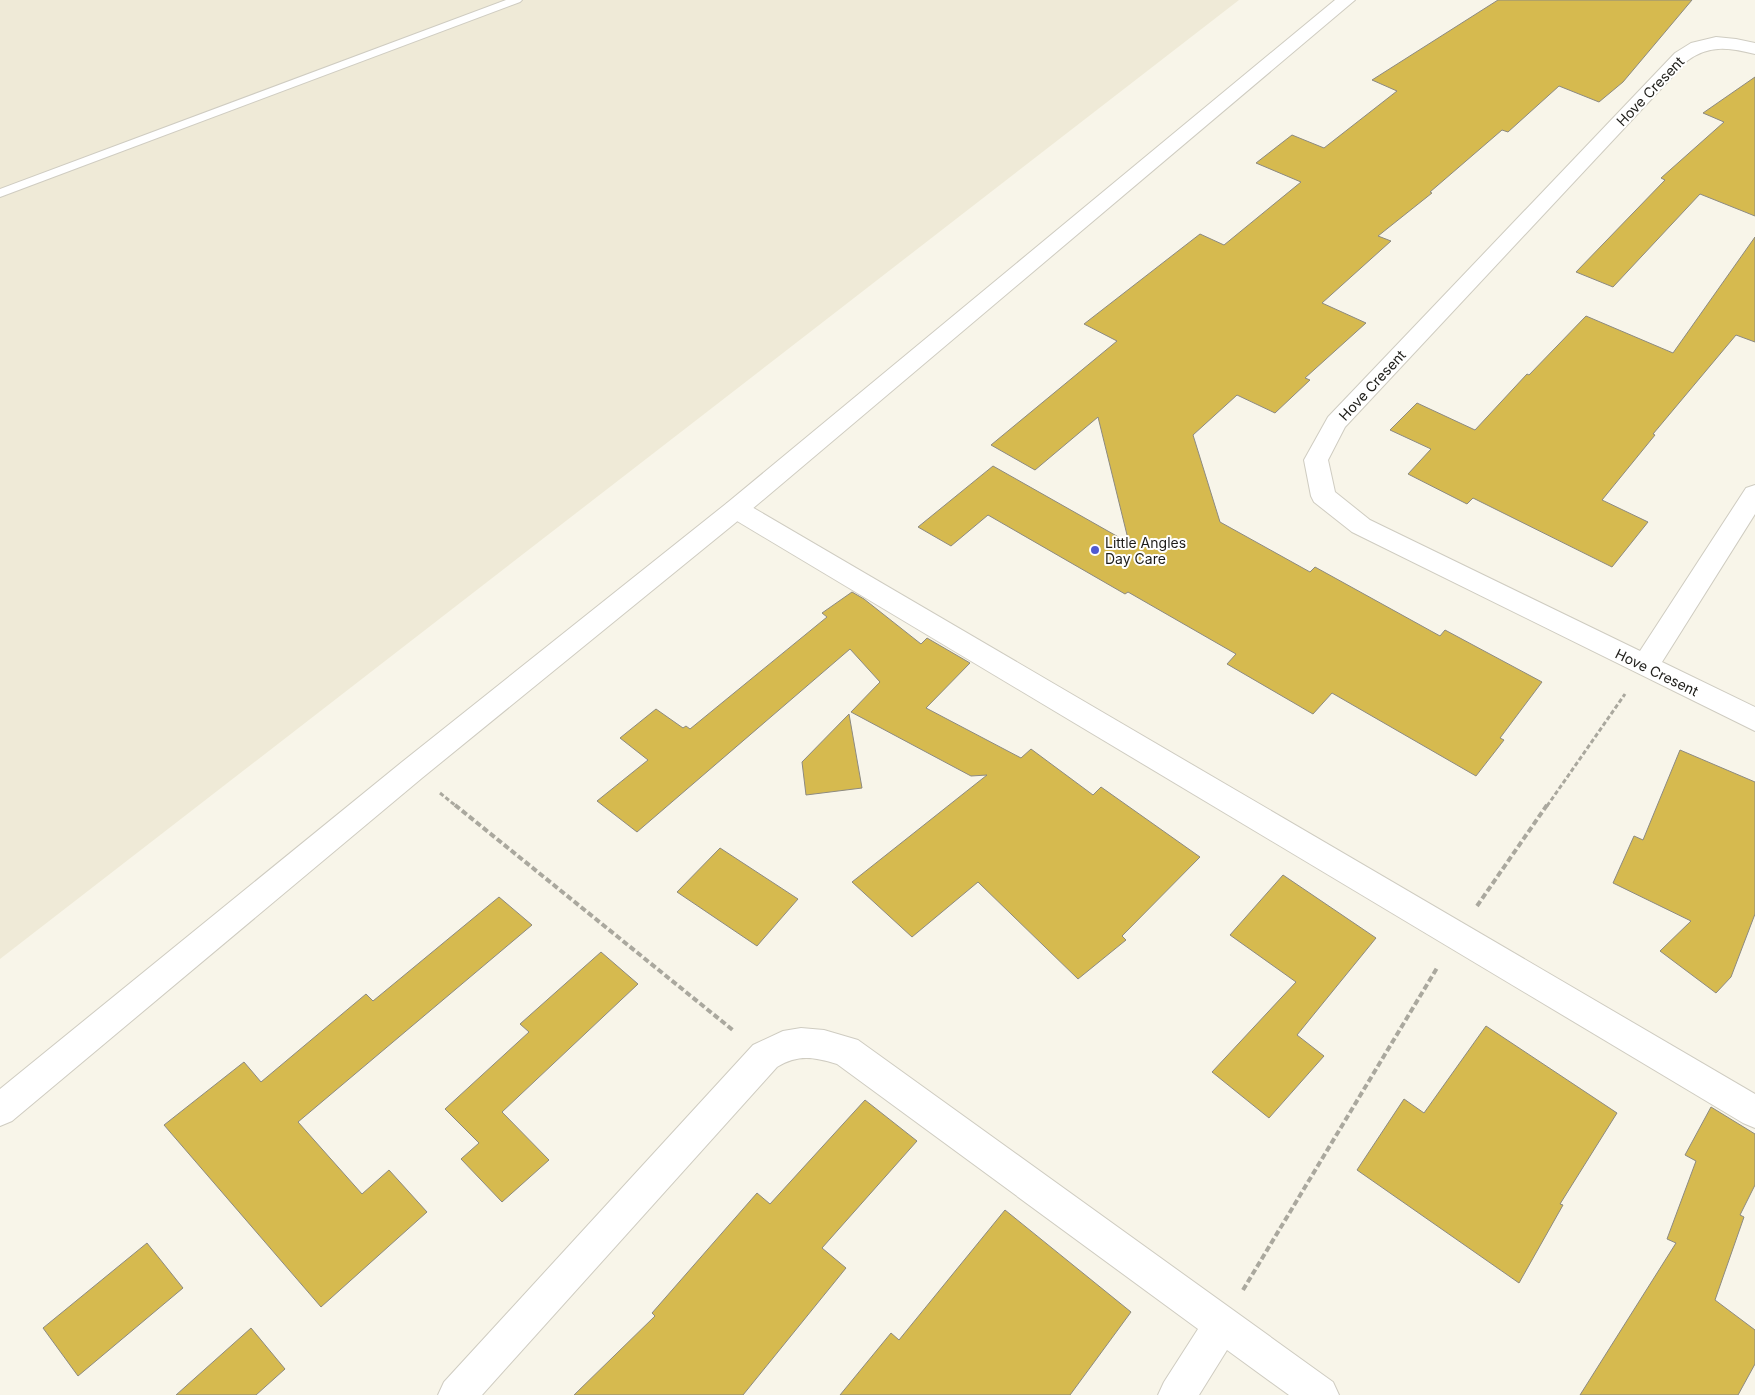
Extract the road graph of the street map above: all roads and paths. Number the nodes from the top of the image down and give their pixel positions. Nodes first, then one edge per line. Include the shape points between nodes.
1 (516, 0) edge
2 (1346, 0) edge
3 (1755, 49) edge
4 (0, 193) edge
5 (1755, 494) edge
6 (736, 509) junction
7 (1644, 666) junction
8 (1755, 720) edge
9 (412, 770) junction
10 (1456, 936) junction
11 (765, 1056) junction
12 (0, 1110) edge
13 (1755, 1112) edge
14 (1222, 1325) junction
15 (457, 1395) edge
16 (1177, 1395) edge
17 (1320, 1395) edge

1 - 4 lane
2 - 6 street
3 - 7 street, Hove Cresent via 1721,42 1689,50 1681,57 1336,423 1316,460 1323,496 1361,526
5 - 7 street
6 - 9 street
6 - 10 street
7 - 8 street, Hove Cresent
7 - 10 path
9 - 11 path
9 - 12 street
10 - 13 street
10 - 14 path
11 - 14 street via 786,1045 803,1042 846,1051
11 - 15 street
14 - 16 street
14 - 17 street

